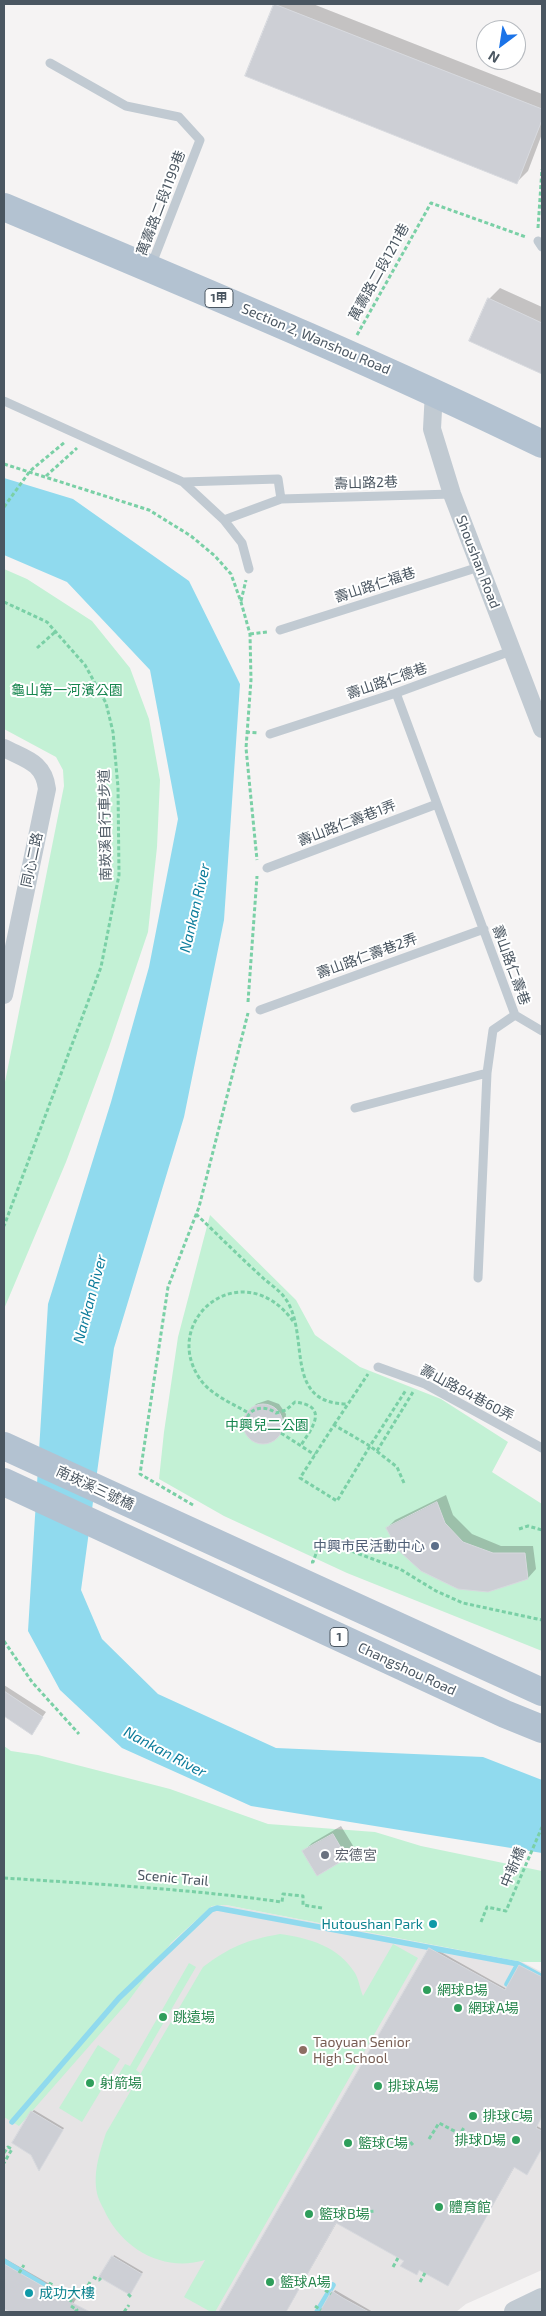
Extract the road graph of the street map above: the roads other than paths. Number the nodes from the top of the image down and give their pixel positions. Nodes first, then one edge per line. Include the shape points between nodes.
1 (50, 63) dead end
2 (6, 210) edge
3 (150, 269) junction
4 (434, 391) junction
5 (4, 401) edge
6 (542, 444) edge
7 (183, 482) junction
8 (452, 494) junction
9 (281, 499) junction
10 (224, 520) junction
11 (479, 567) junction
12 (249, 570) road end
13 (280, 630) road end
14 (511, 651) junction
15 (396, 693) junction
16 (542, 729) edge
17 (270, 734) dead end
18 (4, 748) edge
19 (437, 804) junction
20 (268, 868) dead end
21 (484, 929) junction
22 (4, 994) edge
23 (260, 1010) dead end
24 (515, 1015) junction
25 (542, 1031) edge
26 (487, 1073) junction
27 (355, 1108) dead end
28 (478, 1278) dead end
29 (378, 1367) dead end
30 (4, 1446) edge
31 (542, 1448) edge
32 (4, 1482) edge
33 (530, 1687) edge
34 (542, 1729) edge
35 (542, 2299) edge
36 (515, 2312) edge

1 - 3 lane, 萬壽路二段1199巷 via 126,106 179,117 200,140
2 - 3 main road, Section 2, Wanshou Road / 1甲
3 - 4 main road, Section 2, Wanshou Road / 1甲
4 - 6 main road, Section 2, Wanshou Road / 1甲
4 - 8 street, Shoushan Road via 432,428
5 - 7 lane
7 - 9 lane via 278,479
7 - 10 lane
8 - 9 lane, 壽山路2巷
8 - 11 street, Shoushan Road
9 - 10 lane, 壽山路2巷
10 - 12 lane via 242,543
11 - 13 lane, 壽山路仁福巷
11 - 14 street, Shoushan Road
14 - 15 lane, 壽山路仁德巷
14 - 16 street, Shoushan Road
15 - 17 lane, 壽山路仁德巷
15 - 19 lane, 壽山路仁壽巷
18 - 22 street, 同心二路 via 36,764 46,775 47,789
19 - 20 lane, 壽山路仁壽巷1弄
19 - 21 lane, 壽山路仁壽巷
21 - 23 lane, 壽山路仁壽巷2弄
21 - 24 lane, 壽山路仁壽巷
24 - 25 lane
24 - 26 lane, 壽山路仁壽巷 via 492,1030
26 - 27 lane
26 - 28 lane, 壽山路仁壽巷
29 - 31 lane, 壽山路84巷60弄 via 460,1402
30 - 33 main road, 南崁溪三號橋 via 192,1519
32 - 34 main road, Changshou Road / 1
35 - 36 street

